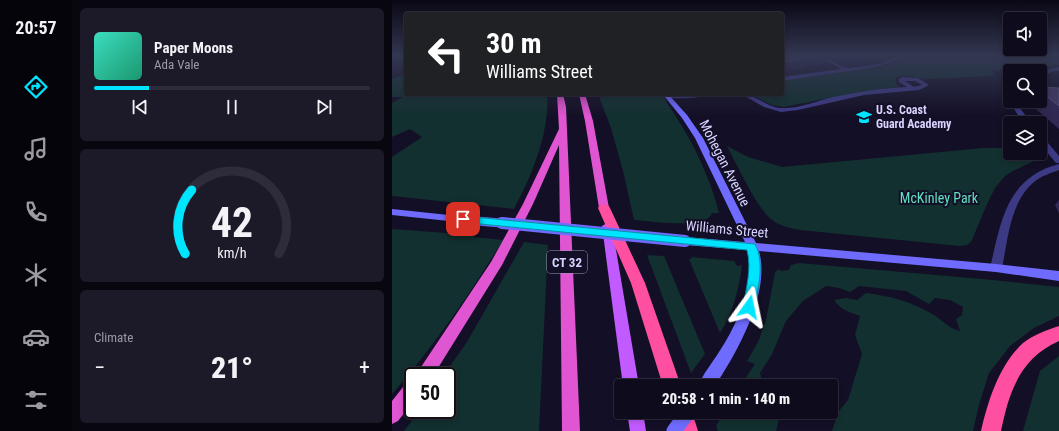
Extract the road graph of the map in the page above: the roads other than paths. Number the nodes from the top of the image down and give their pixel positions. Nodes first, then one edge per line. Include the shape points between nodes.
1 (803, 76) edge
2 (784, 79) edge
3 (912, 88) dead end
4 (560, 96) edge
5 (583, 96) edge
6 (669, 96) edge
7 (748, 96) edge
8 (563, 126) junction
9 (1047, 149) edge
10 (1059, 160) edge
11 (1059, 167) edge
12 (604, 208) junction
13 (392, 212) edge
14 (751, 247) junction
15 (996, 268) junction
16 (1059, 276) edge
17 (1059, 332) edge
18 (429, 367) edge
19 (630, 379) edge
20 (670, 379) edge
21 (711, 379) edge
22 (404, 400) edge
23 (392, 415) edge
24 (636, 419) edge
25 (683, 419) edge
26 (684, 419) edge
27 (571, 431) edge
28 (638, 431) edge
29 (674, 431) edge
30 (688, 431) edge
31 (991, 431) edge

1 - 2 street
3 - 7 street via 858,94 784,110 771,108
4 - 8 highway, CT 32
5 - 12 highway
6 - 14 main road, Mohegan Avenue via 696,132
8 - 18 highway via 528,204 496,265
8 - 27 highway, CT 32
9 - 10 street
11 - 15 street via 1038,175 1018,192 1010,209
12 - 19 main road
12 - 20 highway via 638,283
13 - 14 main road, Williams Street, bridge
14 - 15 main road, Williams Street
14 - 21 main road, Mohegan Avenue via 755,265 751,299 741,329
15 - 16 main road, Williams Street
17 - 31 highway via 1029,349 1018,362 1000,396
22 - 23 highway
24 - 28 main road
25 - 29 main road, bridge
26 - 30 highway

